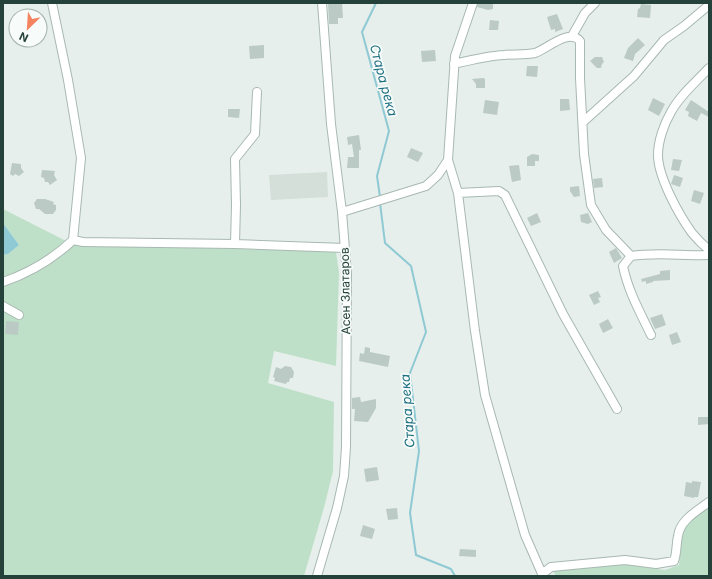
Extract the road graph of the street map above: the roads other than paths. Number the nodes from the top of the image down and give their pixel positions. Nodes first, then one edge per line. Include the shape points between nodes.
1 (52, 3) edge
2 (322, 3) edge
3 (474, 3) edge
4 (595, 3) edge
5 (709, 6) edge
6 (572, 36) junction
7 (454, 64) junction
8 (709, 68) edge
9 (257, 92) dead end
10 (582, 122) junction
11 (448, 160) junction
12 (458, 193) junction
13 (342, 212) junction
14 (73, 240) junction
15 (235, 244) junction
16 (345, 248) junction
17 (709, 250) edge
18 (709, 254) edge
19 (631, 256) junction
20 (3, 282) edge
21 (3, 306) edge
22 (19, 315) dead end
23 (651, 334) dead end
24 (617, 409) dead end
25 (709, 502) edge
26 (542, 575) edge
27 (317, 576) edge

1 - 14 street via 81,158
2 - 13 street, Асен Златаров via 331,124
3 - 7 street
4 - 6 street via 584,13
5 - 10 street via 664,40 634,76
6 - 7 street via 533,53 482,57
6 - 10 street via 580,41
7 - 11 street
8 - 17 street via 670,113 658,156 662,176 687,225
9 - 15 street via 256,134 235,159
10 - 19 street via 591,205 606,230
11 - 12 street
11 - 13 street via 438,175 426,186
12 - 24 street via 499,191 505,195 563,314
12 - 26 street via 485,395 525,535
13 - 16 street, Асен Златаров
14 - 15 street
14 - 20 street via 52,258 22,275
15 - 16 street
16 - 27 street, Асен Златаров via 347,274 344,476
18 - 19 street via 690,256 648,253
19 - 23 street via 623,266 625,278
21 - 22 street
25 - 26 street via 682,523 674,561 656,564 625,560 551,567

